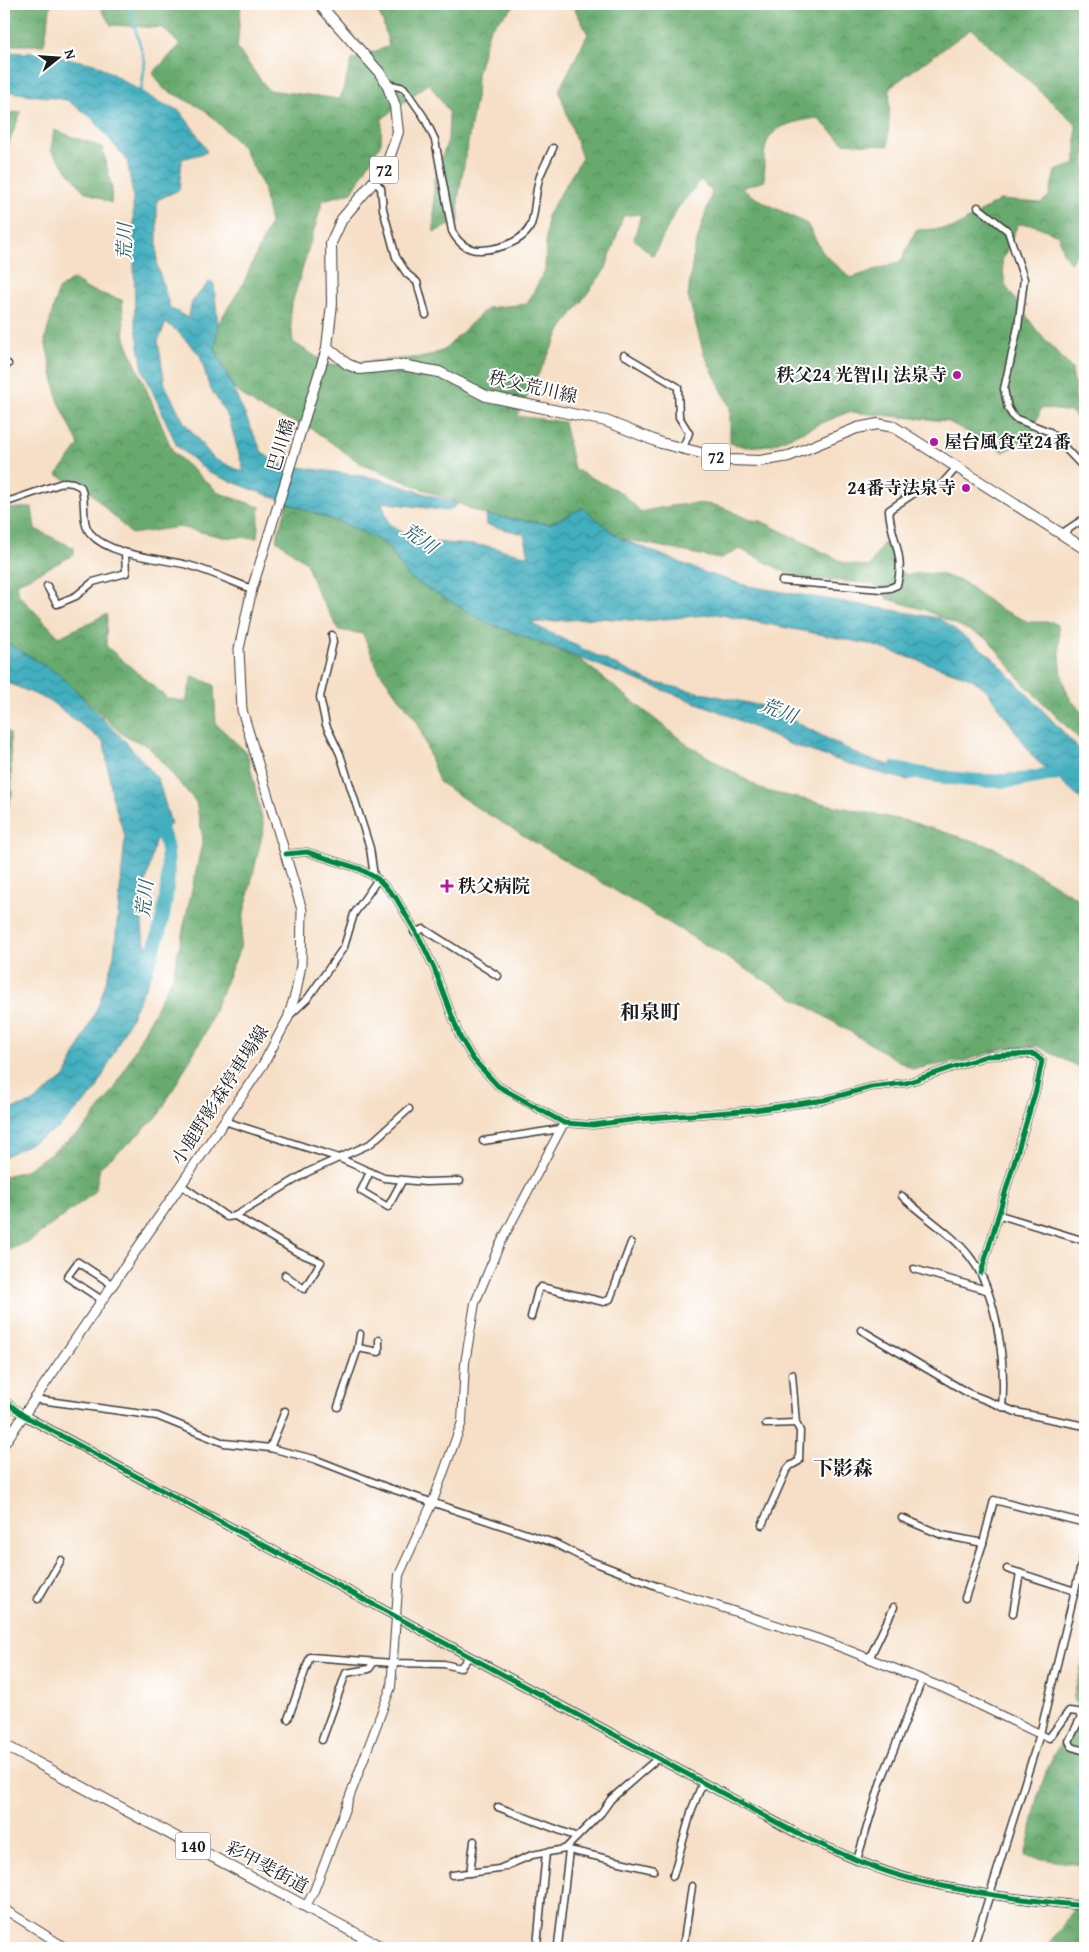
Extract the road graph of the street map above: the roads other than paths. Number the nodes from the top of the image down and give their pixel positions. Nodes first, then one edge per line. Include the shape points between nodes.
1 (319, 4) edge
2 (387, 84) junction
3 (553, 148) dead end
4 (374, 181) junction
5 (978, 207) dead end
6 (426, 315) dead end
7 (326, 352) junction
8 (624, 354) dead end
9 (682, 450) junction
10 (958, 466) junction
11 (1085, 469) edge
12 (4, 497) edge
13 (1085, 518) edge
14 (1061, 534) junction
15 (268, 542) joint
16 (1085, 549) edge
17 (125, 553) junction
18 (782, 581) dead end
19 (47, 586) dead end
20 (252, 589) junction
21 (332, 635) dead end
22 (286, 854) junction
23 (376, 878) junction
24 (414, 932) junction
25 (498, 976) dead end
26 (288, 1018) junction
27 (410, 1109) dead end
28 (224, 1121) junction
29 (562, 1126) junction
30 (483, 1141) dead end
31 (339, 1158) junction
32 (370, 1172) junction
33 (402, 1181) junction
34 (460, 1181) dead end
35 (181, 1185) junction
36 (902, 1196) dead end
37 (1000, 1215) junction
38 (236, 1216) junction
39 (1085, 1241) edge
40 (631, 1244) dead end
41 (914, 1269) dead end
42 (981, 1273) junction
43 (284, 1275) dead end
44 (113, 1285) junction
45 (986, 1290) junction
46 (102, 1300) junction
47 (531, 1317) dead end
48 (860, 1330) dead end
49 (360, 1334) dead end
50 (379, 1340) dead end
51 (358, 1348) junction
52 (792, 1374) dead end
53 (33, 1399) junction
54 (4, 1400) edge
55 (338, 1406) dead end
56 (1002, 1407) junction
57 (285, 1411) dead end
58 (23, 1414) junction
59 (796, 1423) junction
60 (766, 1424) dead end
61 (1085, 1426) edge
62 (4, 1444) edge
63 (270, 1448) junction
64 (433, 1501) junction
65 (902, 1518) dead end
66 (1085, 1523) edge
67 (762, 1525) dead end
68 (983, 1542) junction
69 (1085, 1549) edge
70 (61, 1560) dead end
71 (1007, 1569) dead end
72 (1020, 1573) junction
73 (659, 1587) joint
74 (1075, 1591) junction
75 (965, 1598) dead end
76 (38, 1600) dead end
77 (894, 1607) dead end
78 (1013, 1613) dead end
79 (395, 1616) junction
80 (469, 1657) junction
81 (869, 1659) junction
82 (374, 1662) junction
83 (393, 1663) junction
84 (922, 1680) junction
85 (288, 1719) dead end
86 (1040, 1734) junction
87 (322, 1740) dead end
88 (4, 1745) edge
89 (1085, 1751) edge
90 (658, 1758) junction
91 (703, 1782) junction
92 (498, 1807) dead end
93 (577, 1836) junction
94 (474, 1841) dead end
95 (567, 1849) junction
96 (546, 1852) junction
97 (857, 1860) junction
98 (654, 1870) dead end
99 (470, 1873) junction
100 (452, 1875) dead end
101 (672, 1876) dead end
102 (692, 1886) dead end
103 (988, 1894) junction
104 (306, 1906) junction
105 (1085, 1906) edge
106 (4, 1909) edge
107 (558, 1945) dead end
108 (537, 1946) dead end
109 (66, 1948) edge
110 (383, 1948) edge
111 (683, 1948) edge
112 (973, 1948) edge

1 - 2 main road, 72
2 - 3 street via 404,88 428,125 435,140 452,231 464,246 476,250 491,249 510,244 523,236 532,224 540,177
2 - 4 main road, 72 via 395,106 398,132 386,166
4 - 6 street via 381,188 383,209 396,257 407,274 417,282
4 - 7 main road, 72 via 342,219 331,243 332,304
5 - 11 street via 1008,231 1024,279 1018,326 1004,389 1008,408 1014,418 1050,432
7 - 9 main road, 秩父荒川線 / 72 via 359,369 402,365 439,372 486,396 606,421
7 - 15 main road, 巴川橋
8 - 9 street via 678,387 679,417 689,434
9 - 10 main road, 秩父荒川線 / 72 via 730,460 760,461 788,456 857,428 878,424 894,427
10 - 14 main road, 秩父荒川線 / 72
10 - 18 street via 941,485 916,492 889,510 901,572 896,584 890,588
12 - 17 street via 10,501 73,482 81,487 84,494 86,527 91,535
13 - 14 street
14 - 16 main road, 秩父荒川線 / 72
15 - 20 main road, 小鹿野影森停車場線
17 - 19 street via 126,573 93,582 76,596 57,604
17 - 20 street via 189,565
20 - 22 main road, 小鹿野影森停車場線 via 239,649 242,710
21 - 23 street via 320,696 326,725 340,754 370,848
22 - 23 street via 307,852 360,869
22 - 26 main road, 小鹿野影森停車場線 via 302,910 301,965
23 - 24 street via 396,898
23 - 26 street via 354,914 344,947 308,998
24 - 25 street via 424,929
24 - 29 street via 434,968 460,1037 474,1059 498,1086
26 - 28 main road, 小鹿野影森停車場線 via 264,1064
27 - 31 street via 370,1144
28 - 31 street
28 - 35 main road, 小鹿野影森停車場線
29 - 30 street
29 - 37 street via 755,1110 824,1100 871,1087 906,1083 986,1056 1034,1054 1042,1061
29 - 64 street via 499,1246 475,1303 465,1363 462,1422
31 - 32 street
31 - 38 street via 308,1172
32 - 33 street
32 - 33 street via 361,1191 388,1207
33 - 34 street
35 - 38 street via 227,1216
35 - 44 main road, 小鹿野影森停車場線
36 - 42 street via 962,1248
37 - 39 street
37 - 42 street
38 - 43 street via 297,1252 321,1262 304,1289
40 - 47 street via 610,1299 604,1302 541,1287
41 - 45 street
42 - 45 street
44 - 46 main road, 小鹿野影森停車場線
44 - 46 street via 78,1262 67,1277
45 - 56 street via 1002,1351
46 - 53 main road, 小鹿野影森停車場線
48 - 56 street via 968,1393
49 - 51 street
50 - 51 street via 379,1352
51 - 55 street
52 - 59 street
53 - 58 main road, 小鹿野影森停車場線
53 - 63 street via 157,1416 224,1443
54 - 58 street
56 - 61 street
57 - 63 street
58 - 62 main road, 小鹿野影森停車場線
58 - 79 street
59 - 60 street
59 - 67 street via 800,1431 799,1461 786,1471
63 - 64 street via 314,1459
64 - 73 street via 554,1543 588,1560
64 - 79 street via 399,1575
65 - 68 street via 942,1535
66 - 68 street via 994,1500
68 - 75 street
69 - 74 street
70 - 76 street
71 - 72 street
72 - 74 street
72 - 78 street
73 - 81 street via 735,1610
74 - 86 street
77 - 81 street
79 - 80 street
79 - 83 street
80 - 83 street via 460,1668 444,1664
80 - 90 street
81 - 84 street
82 - 83 street
82 - 85 street via 310,1657
82 - 87 street via 369,1669 346,1673
83 - 104 street via 391,1688
84 - 86 street
84 - 97 street via 881,1781
86 - 89 street via 1049,1738 1069,1711 1078,1712 1080,1717 1069,1741 1072,1747
86 - 103 street
88 - 104 main road, 彩甲斐街道 / 140
90 - 91 street
90 - 93 street via 611,1799
91 - 97 street via 798,1834
91 - 101 street
92 - 93 street
93 - 95 street
94 - 99 street
95 - 96 street
95 - 98 street
95 - 107 street
96 - 99 street via 499,1869
96 - 108 street
97 - 103 street via 908,1878
99 - 100 street
102 - 111 street
103 - 105 street
103 - 112 street
104 - 110 main road, 彩甲斐街道 / 140
106 - 109 street

